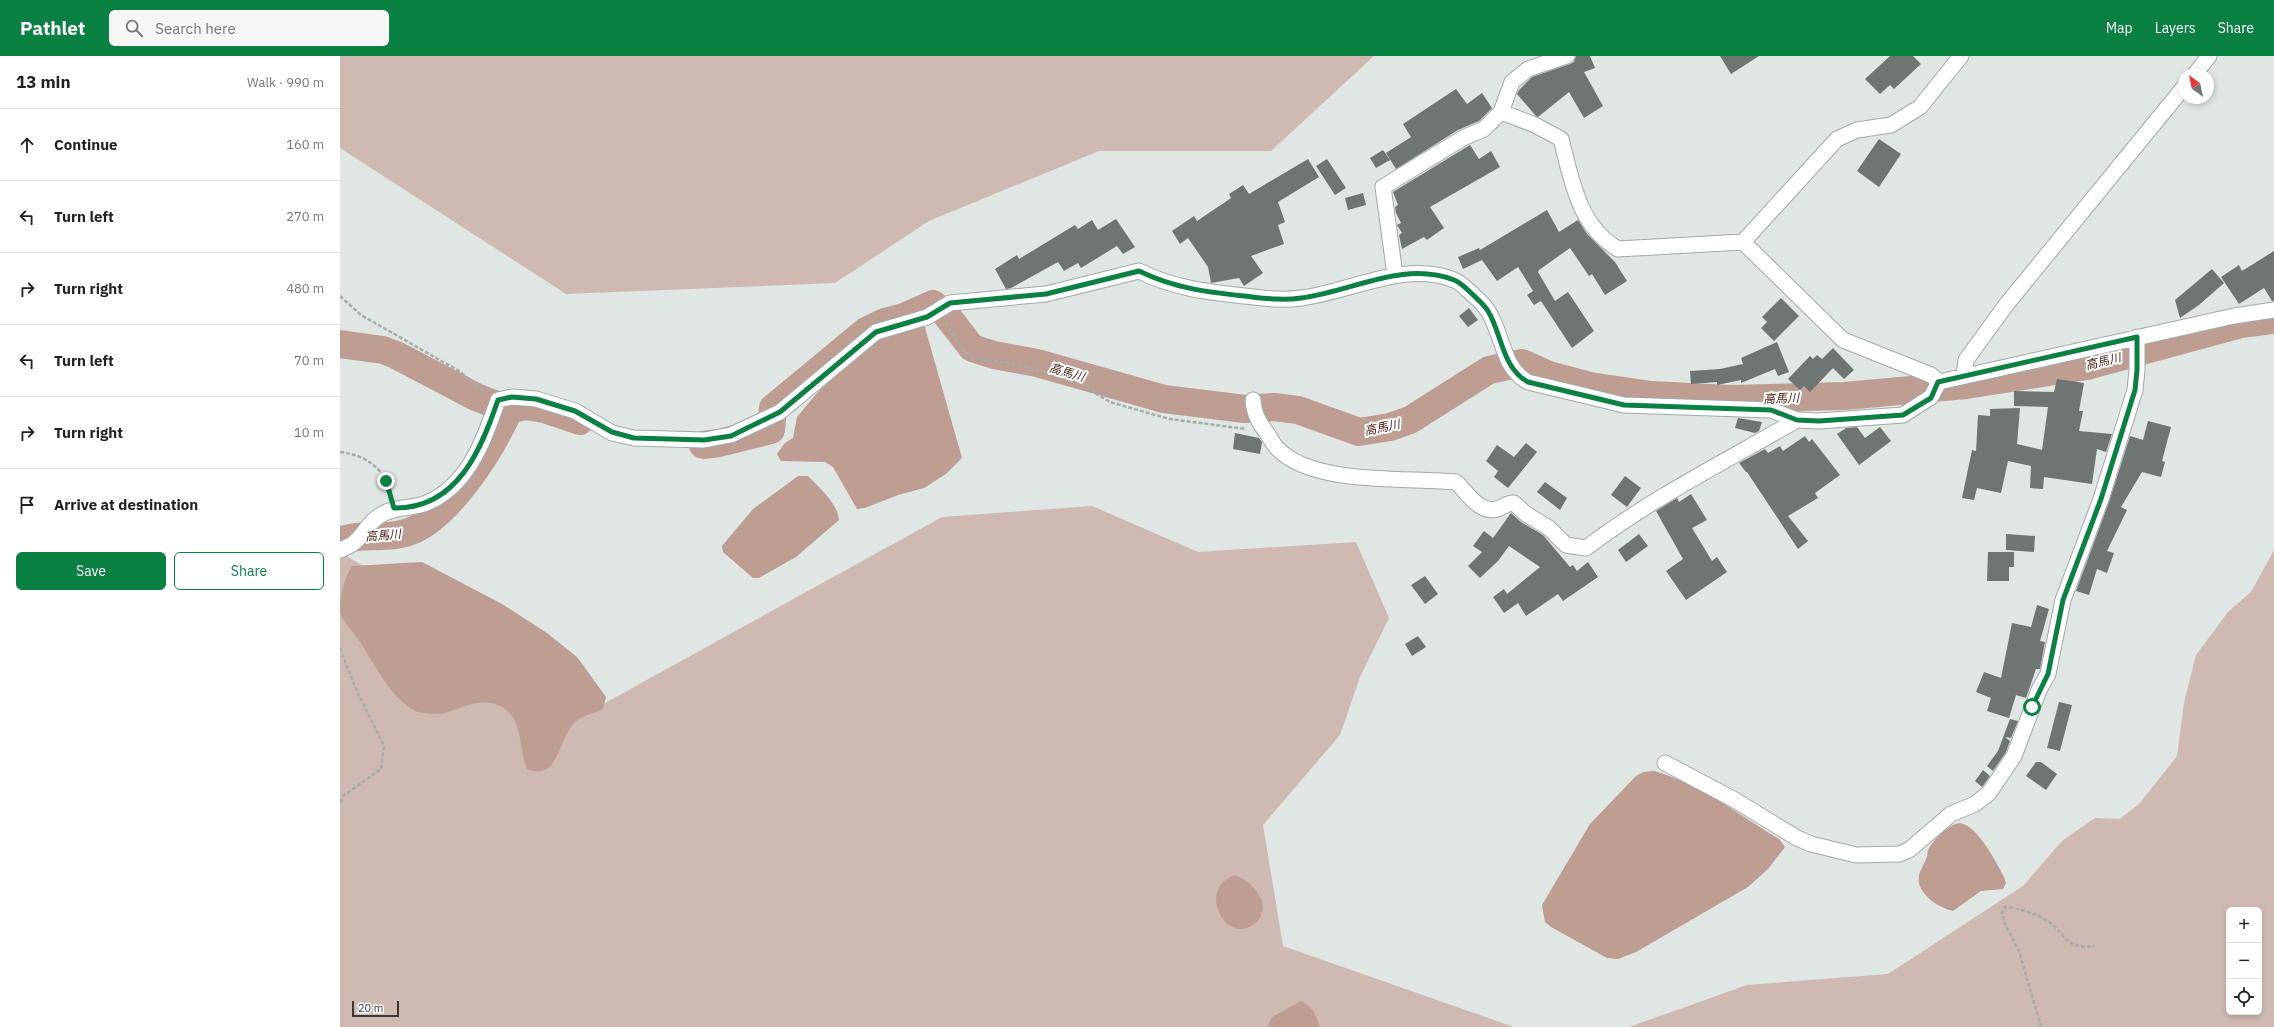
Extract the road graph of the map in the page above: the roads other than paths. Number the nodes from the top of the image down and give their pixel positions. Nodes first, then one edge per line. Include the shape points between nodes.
1 (1566, 56) edge
2 (1961, 56) edge
3 (2209, 56) edge
4 (2200, 68) edge
5 (2178, 94) edge
6 (1502, 112) junction
7 (1743, 242) junction
8 (1395, 275) junction
9 (2274, 310) edge
10 (2137, 337) junction
11 (1964, 375) junction
12 (1938, 382) junction
13 (1254, 400) dead end
14 (1797, 420) junction
15 (340, 550) edge
16 (1665, 763) dead end

1 - 6 street via 1528,69 1512,82
2 - 7 street via 1920,107 1891,125 1857,130 1837,139
3 - 4 street
5 - 11 street via 2006,305 1966,360
6 - 7 street via 1536,125 1561,139 1577,201 1602,240 1618,249
6 - 8 street via 1484,129 1463,138 1383,187
7 - 12 street via 1843,340 1931,375
8 - 14 street via 1444,276 1457,281 1488,311 1512,368 1519,377 1528,382 1624,405 1771,410
8 - 15 street via 1301,298 1267,300 1191,290 1152,278 1139,271 1046,294 950,303 927,317 876,332 780,412 731,436 704,440 634,438 612,432 575,411 536,399 512,397 498,400 486,437 458,480 425,504 394,508 380,515 366,526 356,541
9 - 10 street
10 - 11 street
10 - 16 street via 2135,390 2101,499 2063,600 2048,674 2034,701 2014,756 1989,793 1975,804 1951,814 1910,850 1892,855 1856,855 1797,838 1733,799
11 - 12 street
12 - 14 street via 1931,398 1903,415 1819,421
13 - 14 street via 1257,419 1278,449 1297,463 1329,473 1358,478 1456,482 1478,506 1489,510 1514,503 1549,528 1566,545 1586,548 1656,500

